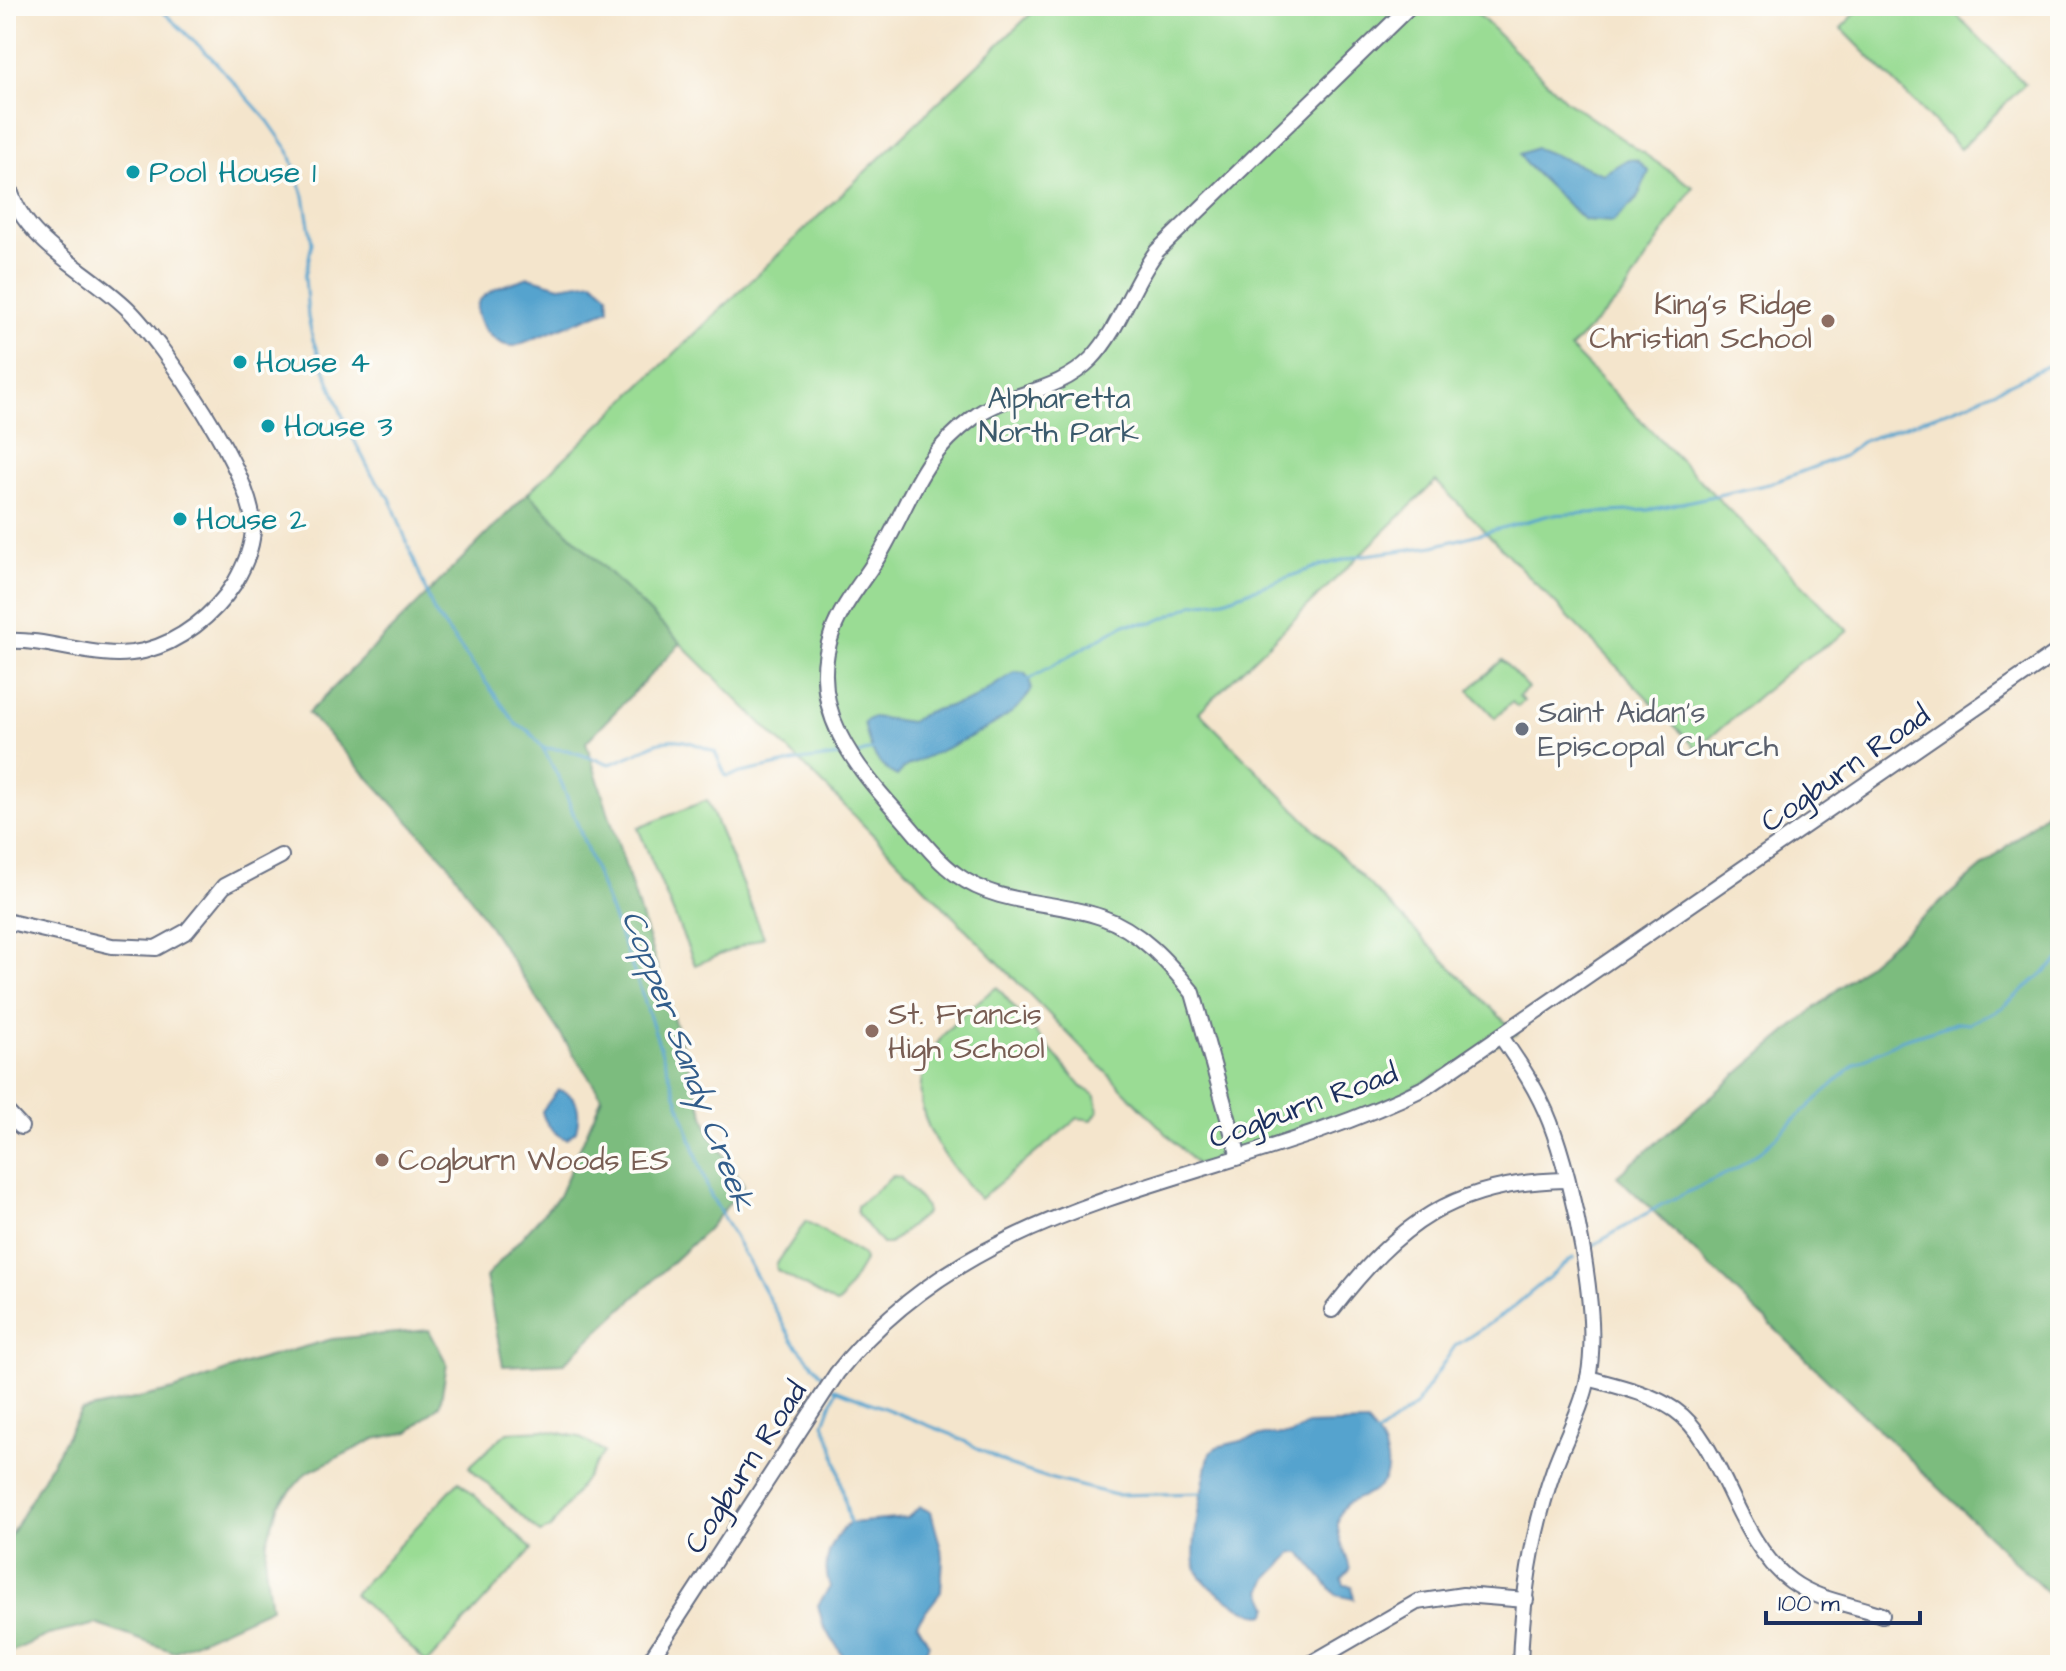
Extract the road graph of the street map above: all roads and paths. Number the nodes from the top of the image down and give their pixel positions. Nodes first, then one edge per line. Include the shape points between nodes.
1 (1410, 6) edge
2 (6, 174) edge
3 (6, 641) edge
4 (2060, 650) edge
5 (281, 856) dead end
6 (6, 921) edge
7 (1502, 1038) junction
8 (6, 1111) edge
9 (21, 1127) dead end
10 (1239, 1157) junction
11 (1566, 1180) junction
12 (1332, 1310) dead end
13 (1588, 1378) junction
14 (1526, 1600) junction
15 (1882, 1615) dead end
16 (647, 1665) edge
17 (1308, 1665) edge
18 (1520, 1665) edge

1 - 10 street via 1157,251 1134,283 1112,331 1088,362 1056,383 975,416 935,452 839,616 825,661 825,691 842,745 947,868 996,895 1115,923 1150,947 1193,993
2 - 3 street via 32,230 125,307 191,388 243,487 253,525 244,563 228,593 203,619 163,645 124,654
4 - 7 street, Cogburn Road
5 - 6 street via 224,886 187,931 156,948 112,946
7 - 10 street, Cogburn Road via 1394,1103
7 - 11 street via 1550,1122
8 - 9 street
10 - 16 street, Cogburn Road via 999,1241 945,1272 890,1315 837,1373
11 - 12 street via 1479,1190 1444,1206 1394,1241
11 - 13 street via 1587,1287 1592,1339
13 - 14 street via 1535,1532
13 - 15 street via 1655,1399 1686,1420 1750,1534 1790,1581
14 - 17 street via 1463,1595 1417,1602
14 - 18 street

